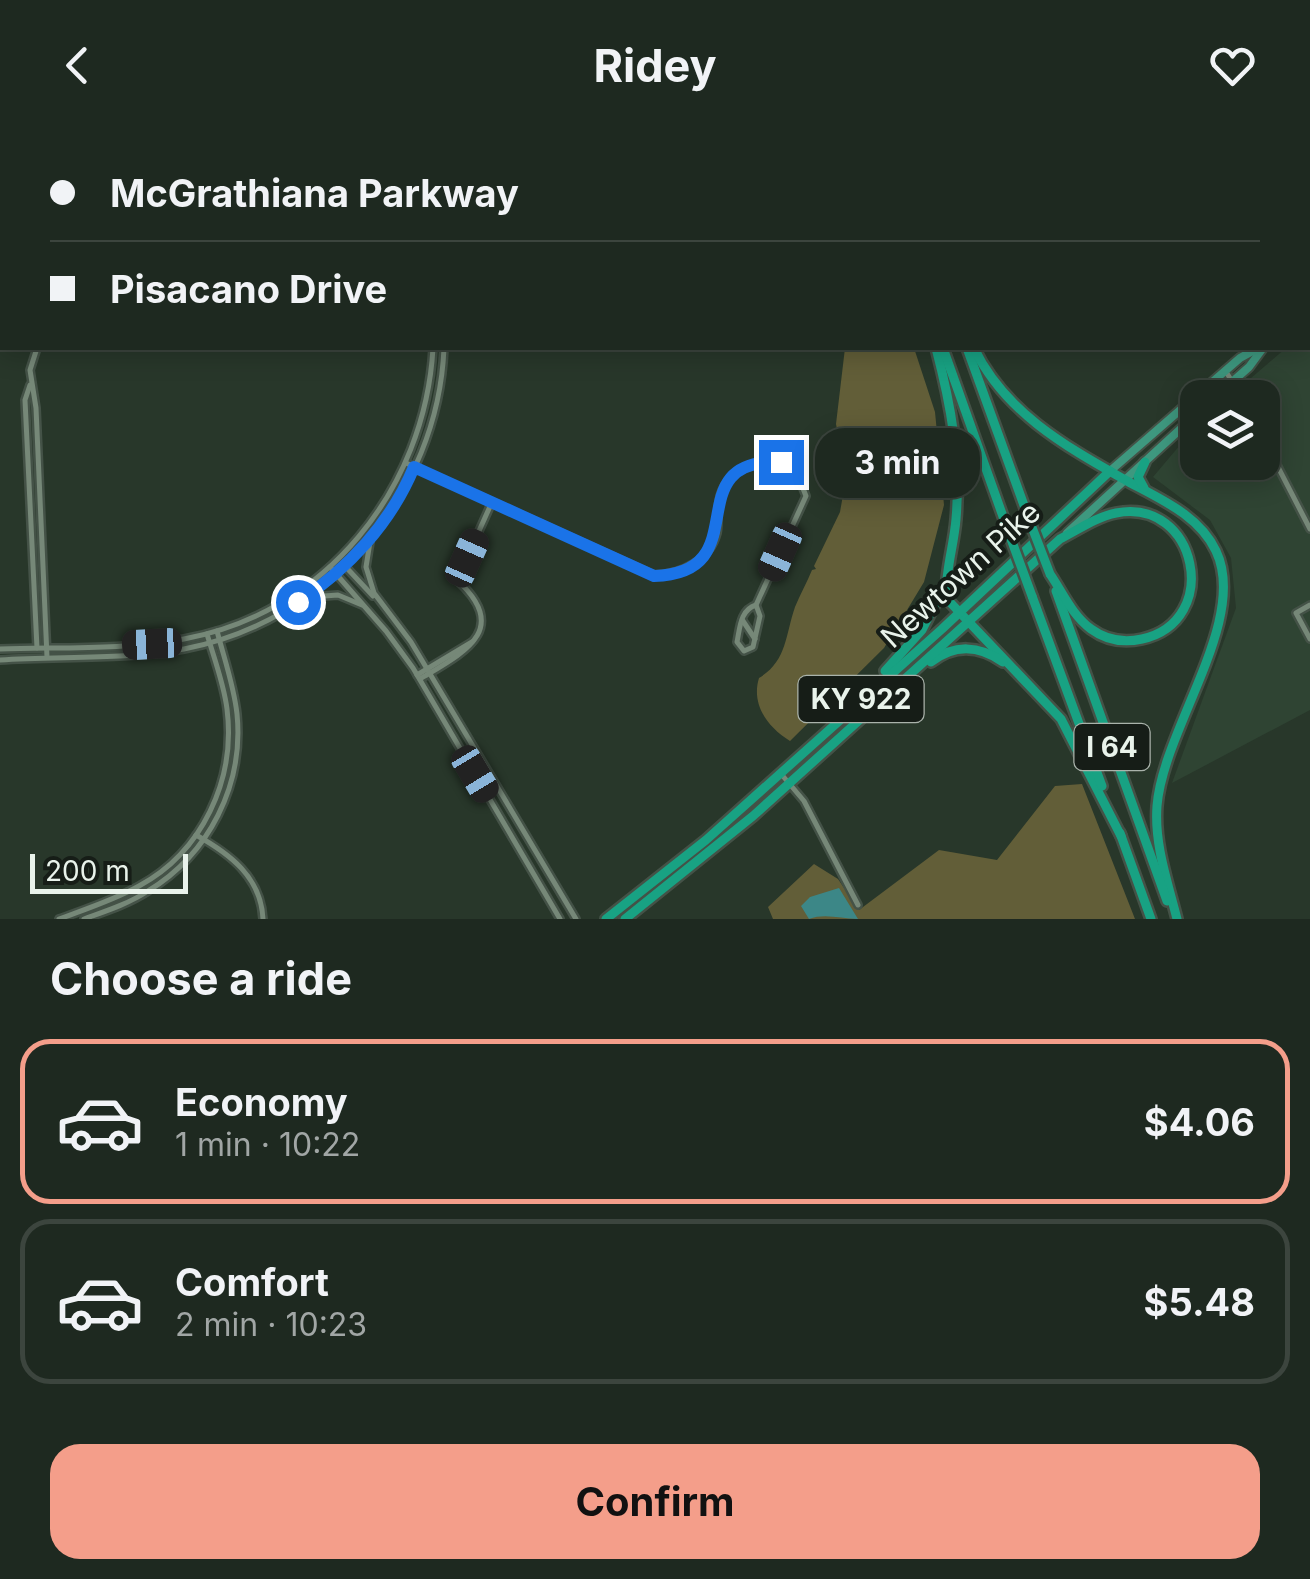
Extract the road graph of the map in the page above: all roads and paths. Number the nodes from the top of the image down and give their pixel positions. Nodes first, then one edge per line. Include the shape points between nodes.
1 (36, 350) edge
2 (433, 350) edge
3 (444, 350) edge
4 (939, 350) edge
5 (940, 350) edge
6 (967, 350) edge
7 (975, 350) edge
8 (1257, 350) edge
9 (1259, 350) edge
10 (1225, 370) junction
11 (430, 377) junction
12 (441, 378) junction
13 (1231, 380) edge
14 (1233, 380) edge
15 (32, 382) junction
16 (1180, 430) edge
17 (1145, 462) junction
18 (406, 463) junction
19 (414, 467) junction
20 (1110, 471) junction
21 (1280, 471) edge
22 (1125, 480) junction
23 (1150, 493) junction
24 (492, 502) junction
25 (1310, 529) edge
26 (374, 534) junction
27 (1060, 539) junction
28 (338, 559) junction
29 (345, 566) junction
30 (330, 567) junction
31 (336, 574) junction
32 (1050, 574) junction
33 (948, 579) junction
34 (303, 600) junction
35 (756, 605) junction
36 (1310, 605) edge
37 (372, 614) junction
38 (958, 614) junction
39 (392, 617) junction
40 (742, 620) junction
41 (968, 622) junction
42 (217, 631) junction
43 (207, 634) junction
44 (755, 639) junction
45 (1310, 639) edge
46 (219, 640) junction
47 (210, 642) junction
48 (37, 648) junction
49 (47, 648) junction
50 (0, 649) edge
51 (47, 657) junction
52 (37, 658) junction
53 (0, 660) edge
54 (429, 671) junction
55 (1023, 676) junction
56 (419, 677) junction
57 (874, 708) junction
58 (831, 725) junction
59 (780, 773) junction
60 (790, 783) junction
61 (196, 835) junction
62 (1121, 836) junction
63 (204, 839) junction
64 (858, 905) dead end
65 (59, 919) edge
66 (84, 919) edge
67 (262, 919) edge
68 (560, 919) edge
69 (576, 919) edge
70 (606, 919) edge
71 (625, 919) edge
72 (1151, 919) edge
73 (1175, 919) edge

1 - 15 street
2 - 11 street
3 - 12 street
4 - 33 highway via 958,468
5 - 62 highway, I 64, bridge
6 - 32 highway, I 64, bridge
7 - 20 highway via 1021,412
8 - 10 main road, Newtown Pike / KY 922
9 - 14 main road, Newtown Pike / KY 922
10 - 13 street
10 - 20 main road, Newtown Pike / KY 922
11 - 12 street
11 - 18 street
12 - 19 street
15 - 48 street via 25,400
15 - 49 street
16 - 17 main road, Newtown Pike / KY 922
17 - 22 main road, Newtown Pike / KY 922
17 - 23 highway via 1139,480
18 - 19 street
18 - 28 street via 378,513
19 - 24 street
19 - 26 street
20 - 22 highway
20 - 38 highway, Newtown Pike / KY 922
21 - 25 street
22 - 23 highway
22 - 27 main road, Newtown Pike / KY 922
23 - 73 highway via 1186,515 1211,542 1224,589 1221,620 1159,793 1158,831
24 - 35 street via 664,575 707,552 726,482 747,466 781,462 796,471 806,496
24 - 54 street via 457,580 473,598 482,627 469,649
26 - 29 street
26 - 39 street via 368,578
27 - 32 highway via 1116,513 1154,517 1184,544 1190,594 1165,629 1116,640 1088,627
27 - 41 highway, Newtown Pike / KY 922
28 - 29 street
28 - 30 street
29 - 31 street
29 - 39 street
30 - 31 street
30 - 42 street via 277,605
31 - 34 street
31 - 37 street
32 - 73 highway, I 64
33 - 38 highway via 946,598
33 - 58 highway via 916,639
34 - 37 street via 345,596
34 - 46 street
35 - 40 street
35 - 44 street
36 - 45 street via 1296,613
37 - 56 street
38 - 41 highway
38 - 58 highway, Newtown Pike / KY 922
39 - 54 street
40 - 44 street
40 - 44 street via 738,646 751,650
41 - 55 highway
41 - 57 highway, Newtown Pike / KY 922
42 - 43 street
42 - 46 street
43 - 47 street
43 - 49 street via 152,644
46 - 47 street
46 - 63 street via 237,711 237,748 230,787
47 - 51 street via 162,652
47 - 61 street via 226,700 228,741 221,784
48 - 49 street
48 - 50 street
48 - 52 street
49 - 51 street
51 - 52 street
52 - 53 street
54 - 56 street
54 - 69 street
55 - 57 highway via 982,650 947,652
55 - 62 highway via 1071,734
56 - 68 street
57 - 60 highway, Newtown Pike / KY 922
58 - 59 highway, Newtown Pike / KY 922
59 - 60 street
59 - 70 highway, Newtown Pike / KY 922
60 - 64 street
60 - 71 highway, Newtown Pike / KY 922
61 - 63 street
61 - 65 street via 140,886
62 - 72 highway, I 64
63 - 66 street via 160,884
63 - 67 street via 252,880

